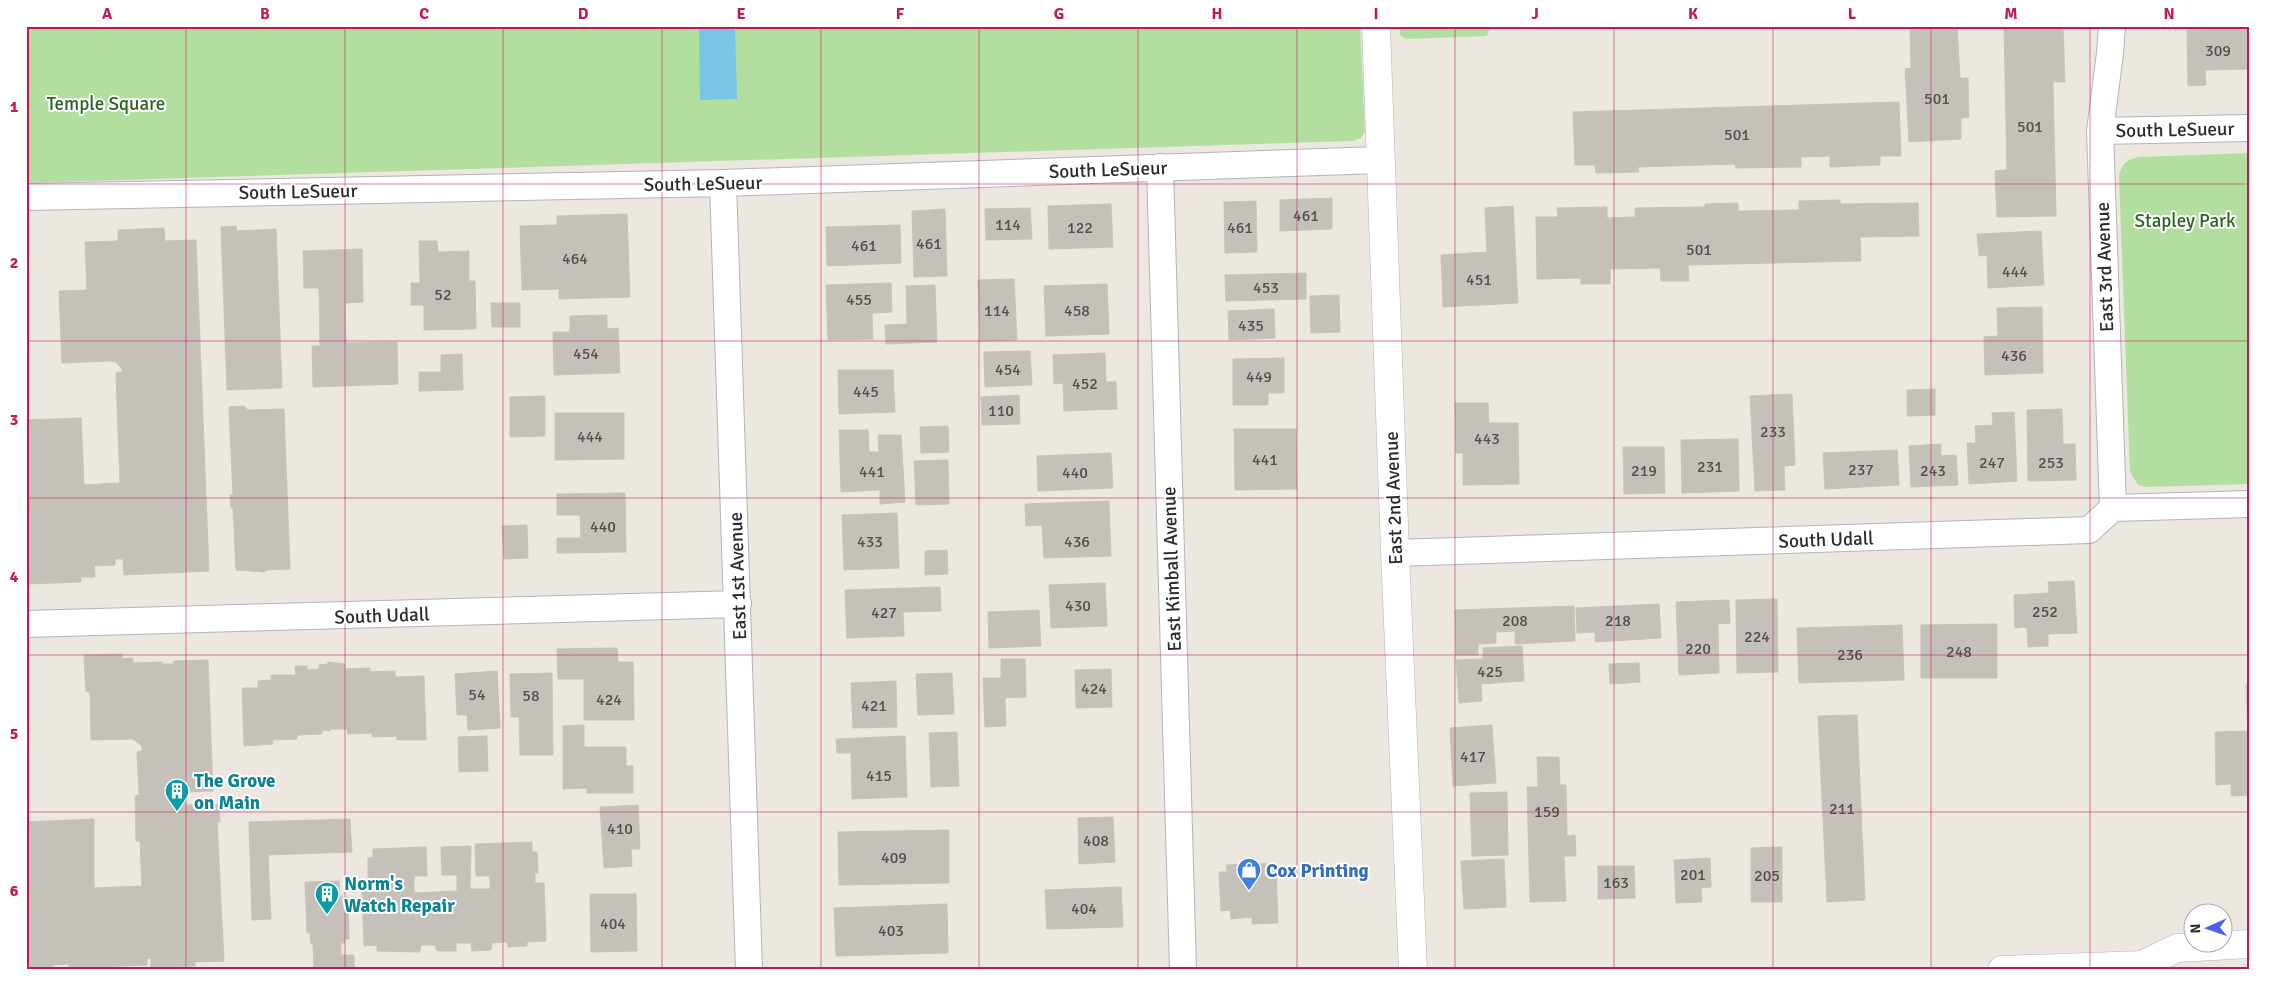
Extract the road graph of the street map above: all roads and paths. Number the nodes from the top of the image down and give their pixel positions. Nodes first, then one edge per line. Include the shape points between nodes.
1 (1376, 26) edge
2 (2112, 26) edge
3 (2250, 128) edge
4 (2100, 131) junction
5 (1379, 160) junction
6 (1160, 167) junction
7 (724, 182) junction
8 (26, 197) edge
9 (2250, 504) edge
10 (2113, 508) junction
11 (1395, 552) junction
12 (738, 604) junction
13 (26, 624) edge
14 (2250, 944) edge
15 (2146, 967) edge
16 (749, 970) edge
17 (1183, 970) edge
18 (1413, 970) edge
19 (2002, 970) edge

1 - 5 street, East 2nd Avenue
2 - 4 street, East 3rd Avenue
3 - 4 street, South LeSueur
4 - 10 street, East 3rd Avenue
5 - 6 street, South LeSueur
5 - 11 street, East 2nd Avenue
6 - 7 street, South LeSueur
6 - 17 street, East Kimball Avenue
7 - 8 street, South LeSueur
7 - 12 street, East 1st Avenue
9 - 10 street
10 - 11 street, South Udall via 2089,530
11 - 18 street, East 2nd Avenue
12 - 13 street, South Udall
12 - 16 street, East 1st Avenue
14 - 15 street via 2177,948
15 - 19 street

